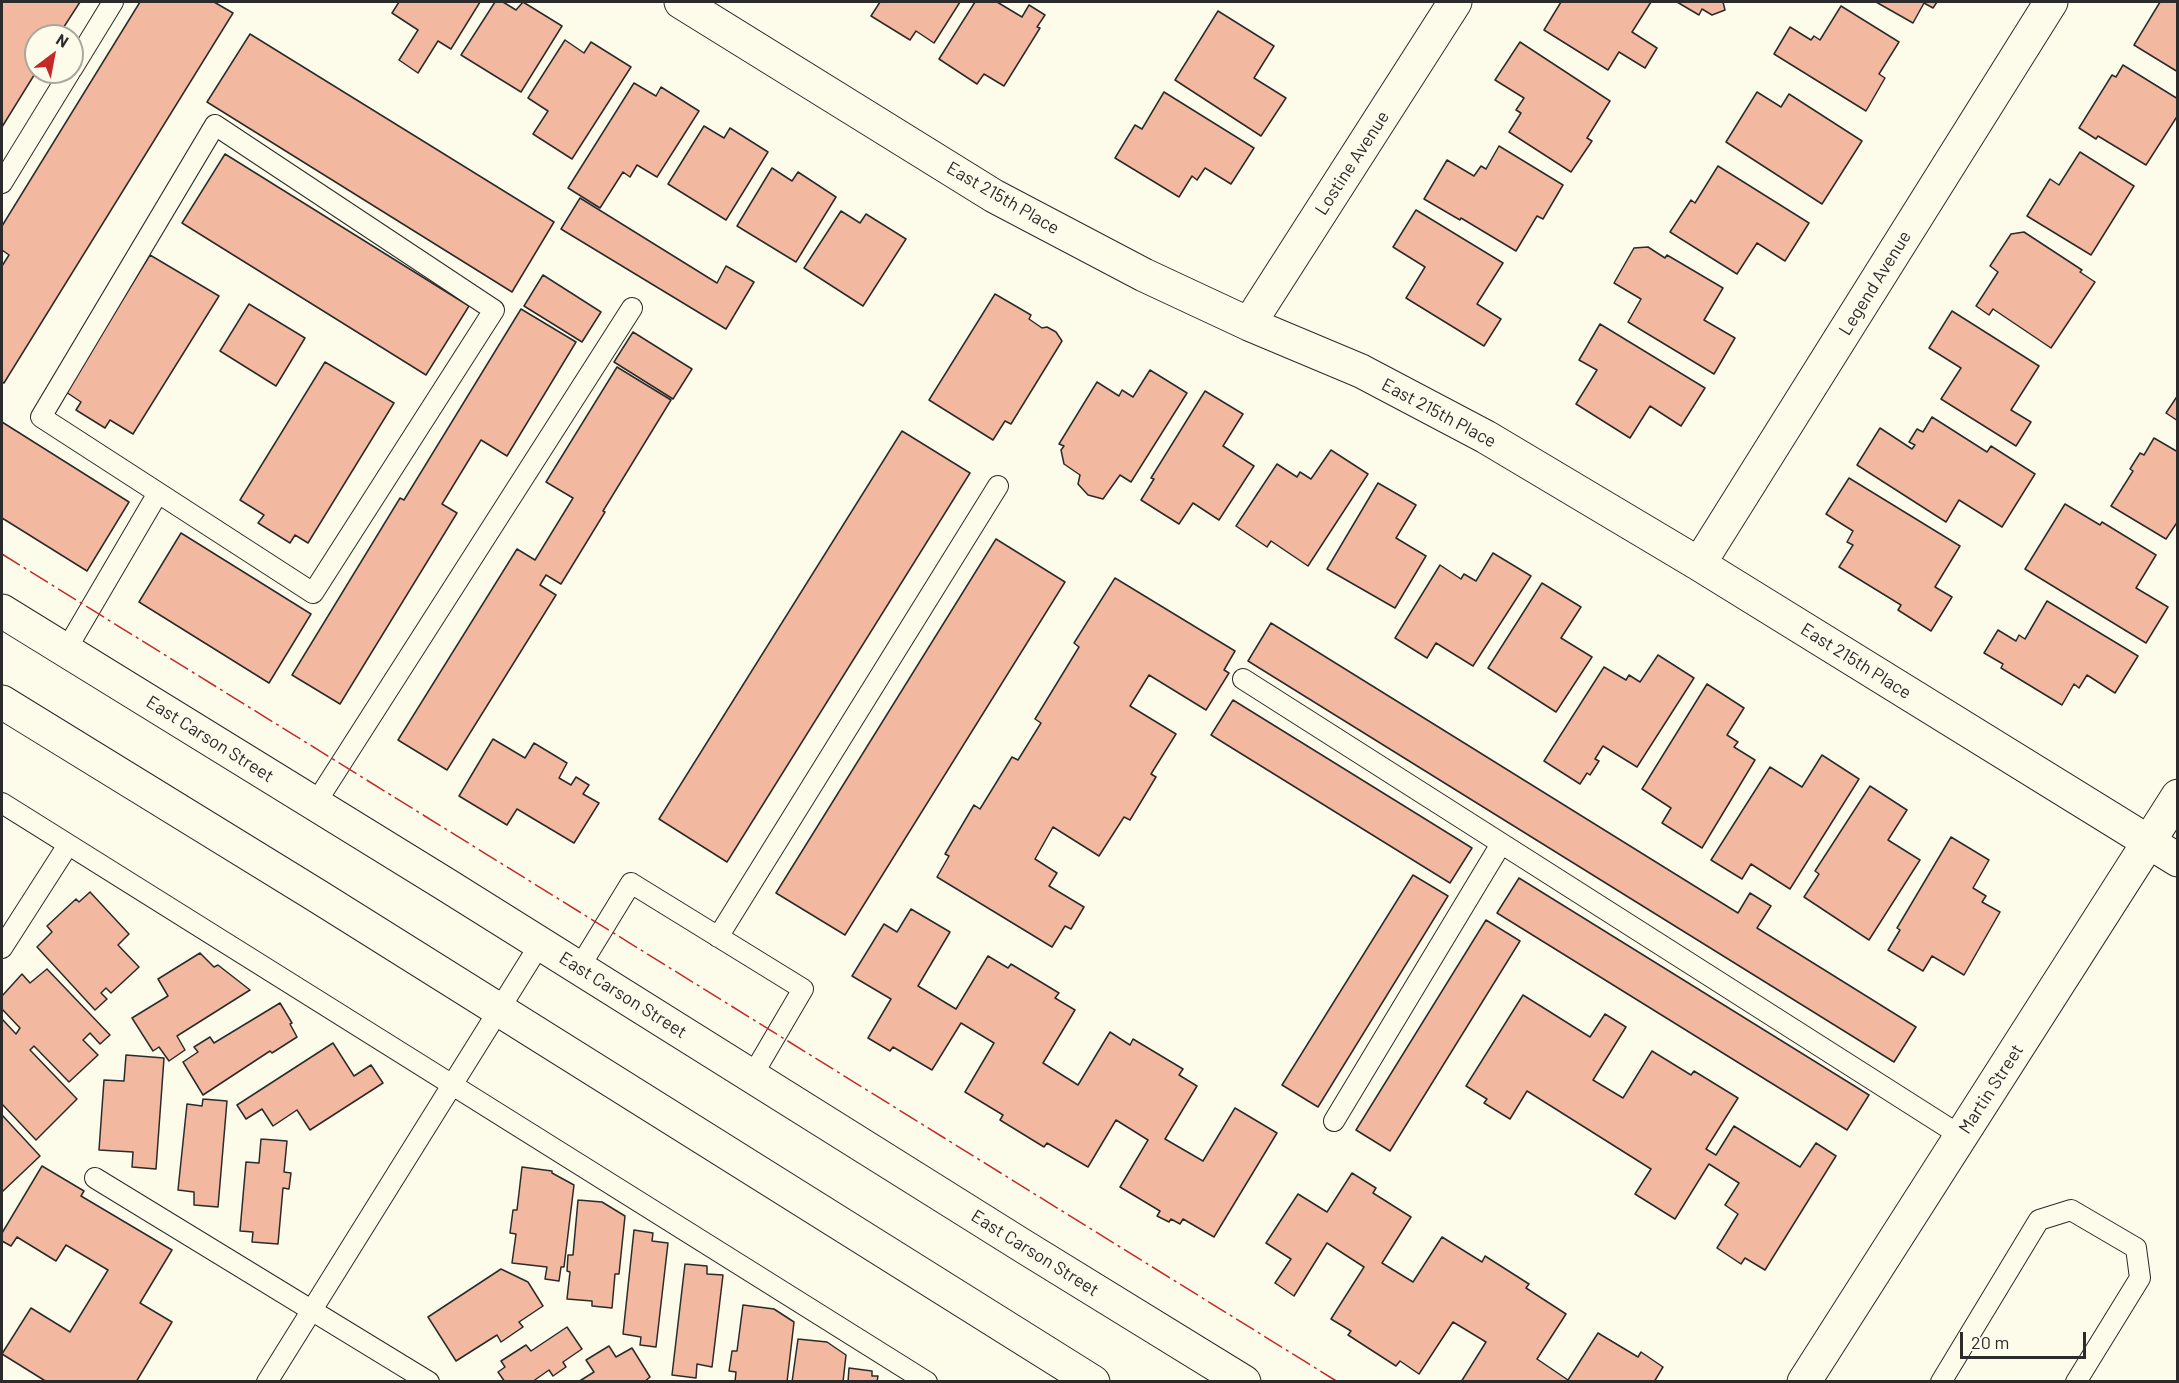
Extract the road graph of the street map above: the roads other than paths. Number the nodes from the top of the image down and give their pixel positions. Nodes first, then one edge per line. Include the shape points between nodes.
1 (113, 2) edge
2 (681, 2) edge
3 (1455, 2) edge
4 (2051, 2) edge
5 (84, 49) edge
6 (62, 84) edge
7 (2, 183) edge
8 (632, 308) dead end
9 (1249, 324) junction
10 (998, 486) dead end
11 (158, 493) junction
12 (1699, 564) junction
13 (2, 611) edge
14 (66, 650) junction
15 (1243, 679) dead end
16 (2, 702) edge
17 (2178, 796) edge
18 (2, 803) edge
19 (315, 804) junction
20 (2149, 842) junction
21 (1501, 843) junction
22 (68, 845) junction
23 (2178, 860) edge
24 (718, 937) junction
25 (540, 944) junction
26 (2, 948) edge
27 (579, 968) junction
28 (498, 1010) junction
29 (752, 1076) junction
30 (451, 1086) junction
31 (1334, 1121) dead end
32 (1961, 1136) junction
33 (95, 1178) dead end
34 (311, 1310) junction
35 (267, 1382) edge
36 (429, 1382) edge
37 (927, 1382) edge
38 (1093, 1382) edge
39 (1244, 1382) edge
40 (1803, 1382) edge
41 (1941, 1382) edge
42 (2076, 1382) edge

1 - 5 lane
2 - 9 street, East 215th Place via 994,196 1144,275
3 - 9 street, Lostine Avenue
4 - 12 street, Legend Avenue
6 - 7 lane
8 - 19 lane
9 - 12 street, East 215th Place via 1361,371 1486,437
10 - 24 lane
11 - 11 lane via 41,417 215,125 494,310 312,593
11 - 14 lane
12 - 20 street, East 215th Place
13 - 14 street, East Carson Street
14 - 19 street, East Carson Street
15 - 21 lane
16 - 28 street
17 - 20 street, Martin Street
18 - 22 lane
19 - 25 street, East Carson Street
20 - 23 street, East 215th Place
20 - 32 street, Martin Street
21 - 31 lane
21 - 32 lane
22 - 26 lane
22 - 30 lane
24 - 27 lane via 631,883
24 - 29 lane via 803,989
25 - 27 street, East Carson Street
25 - 28 lane
27 - 29 street, East Carson Street
28 - 30 lane
28 - 38 street
29 - 39 street, East Carson Street
30 - 34 lane
30 - 37 lane
32 - 40 street, Martin Street
33 - 34 lane
34 - 35 lane
34 - 36 lane
41 - 42 lane via 2039,1220 2071,1210 2136,1248 2140,1278

